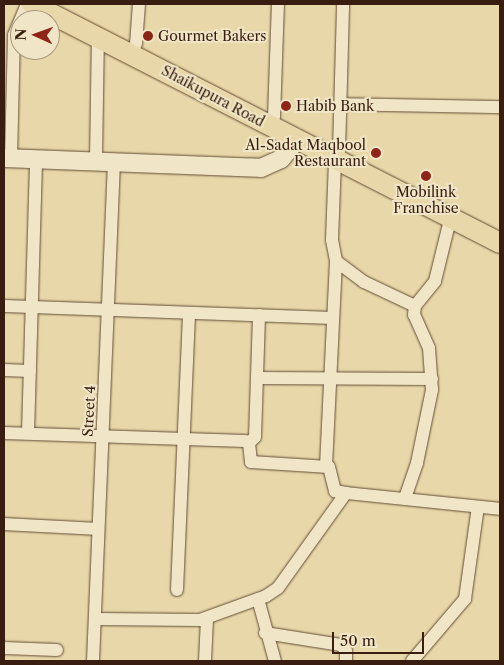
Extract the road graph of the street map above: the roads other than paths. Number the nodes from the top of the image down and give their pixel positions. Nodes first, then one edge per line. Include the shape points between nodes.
1 (27, 4) edge
2 (32, 4) edge
3 (56, 4) edge
4 (139, 4) edge
5 (278, 4) edge
6 (343, 4) edge
7 (98, 36) junction
8 (136, 44) junction
9 (340, 104) junction
10 (500, 107) edge
11 (274, 117) junction
12 (297, 140) junction
13 (337, 156) junction
14 (7, 158) edge
15 (36, 159) junction
16 (105, 161) junction
17 (451, 216) junction
18 (500, 231) edge
19 (500, 243) edge
20 (336, 261) junction
21 (4, 306) edge
22 (415, 306) junction
23 (32, 308) junction
24 (108, 310) junction
25 (189, 313) junction
26 (259, 315) junction
27 (333, 318) junction
28 (4, 370) edge
29 (30, 371) junction
30 (257, 378) junction
31 (432, 378) junction
32 (330, 381) junction
33 (4, 433) edge
34 (28, 433) junction
35 (103, 436) junction
36 (182, 439) junction
37 (249, 443) junction
38 (326, 466) junction
39 (346, 493) junction
40 (405, 498) junction
41 (478, 507) junction
42 (500, 509) edge
43 (4, 524) edge
44 (98, 529) junction
45 (177, 590) dead end
46 (258, 599) junction
47 (95, 619) junction
48 (207, 619) junction
49 (265, 633) junction
50 (4, 648) edge
51 (57, 650) dead end
52 (94, 661) edge
53 (205, 661) edge
54 (275, 661) edge
55 (346, 661) edge
56 (412, 661) edge

1 - 14 street via 14,35
2 - 7 main road, Shaikupura Road
3 - 8 main road, Shaikupura Road
4 - 8 street
5 - 11 street
6 - 9 street
7 - 12 main road, Shaikupura Road
7 - 16 street, Street 4
8 - 11 main road, Shaikupura Road
9 - 10 street
9 - 13 street
11 - 13 main road, Shaikupura Road
12 - 13 main road, Shaikupura Road
12 - 16 street via 281,159 261,168
13 - 17 main road, Shaikupura Road
13 - 18 main road, Shaikupura Road
13 - 20 street via 332,240
14 - 15 street
15 - 16 street
15 - 23 street
16 - 24 street, Street 4
17 - 19 main road, Shaikupura Road
17 - 22 street via 435,281
20 - 22 street via 364,282
20 - 27 street
21 - 23 street
22 - 31 street via 414,315 429,348
23 - 24 street
23 - 29 street
24 - 25 street
24 - 35 street, Street 4
25 - 26 street
25 - 36 street
26 - 27 street
26 - 30 street
27 - 32 street
28 - 29 street
29 - 34 street
30 - 32 street
30 - 37 street via 255,437
31 - 32 street
31 - 40 street via 427,424
32 - 38 street
33 - 34 street
34 - 35 street
35 - 36 street
35 - 44 street, Street 4
36 - 37 street
36 - 45 street
37 - 38 street via 250,461 254,463
38 - 39 street via 332,468 335,491
39 - 40 street
39 - 46 street via 278,588
40 - 41 street
41 - 42 street
41 - 56 street via 466,599
43 - 44 street
44 - 47 street, Street 4
46 - 48 street
46 - 49 street
47 - 48 street
47 - 52 street, Street 4
48 - 53 street
49 - 54 street
49 - 55 street via 341,645 346,650
50 - 51 street

